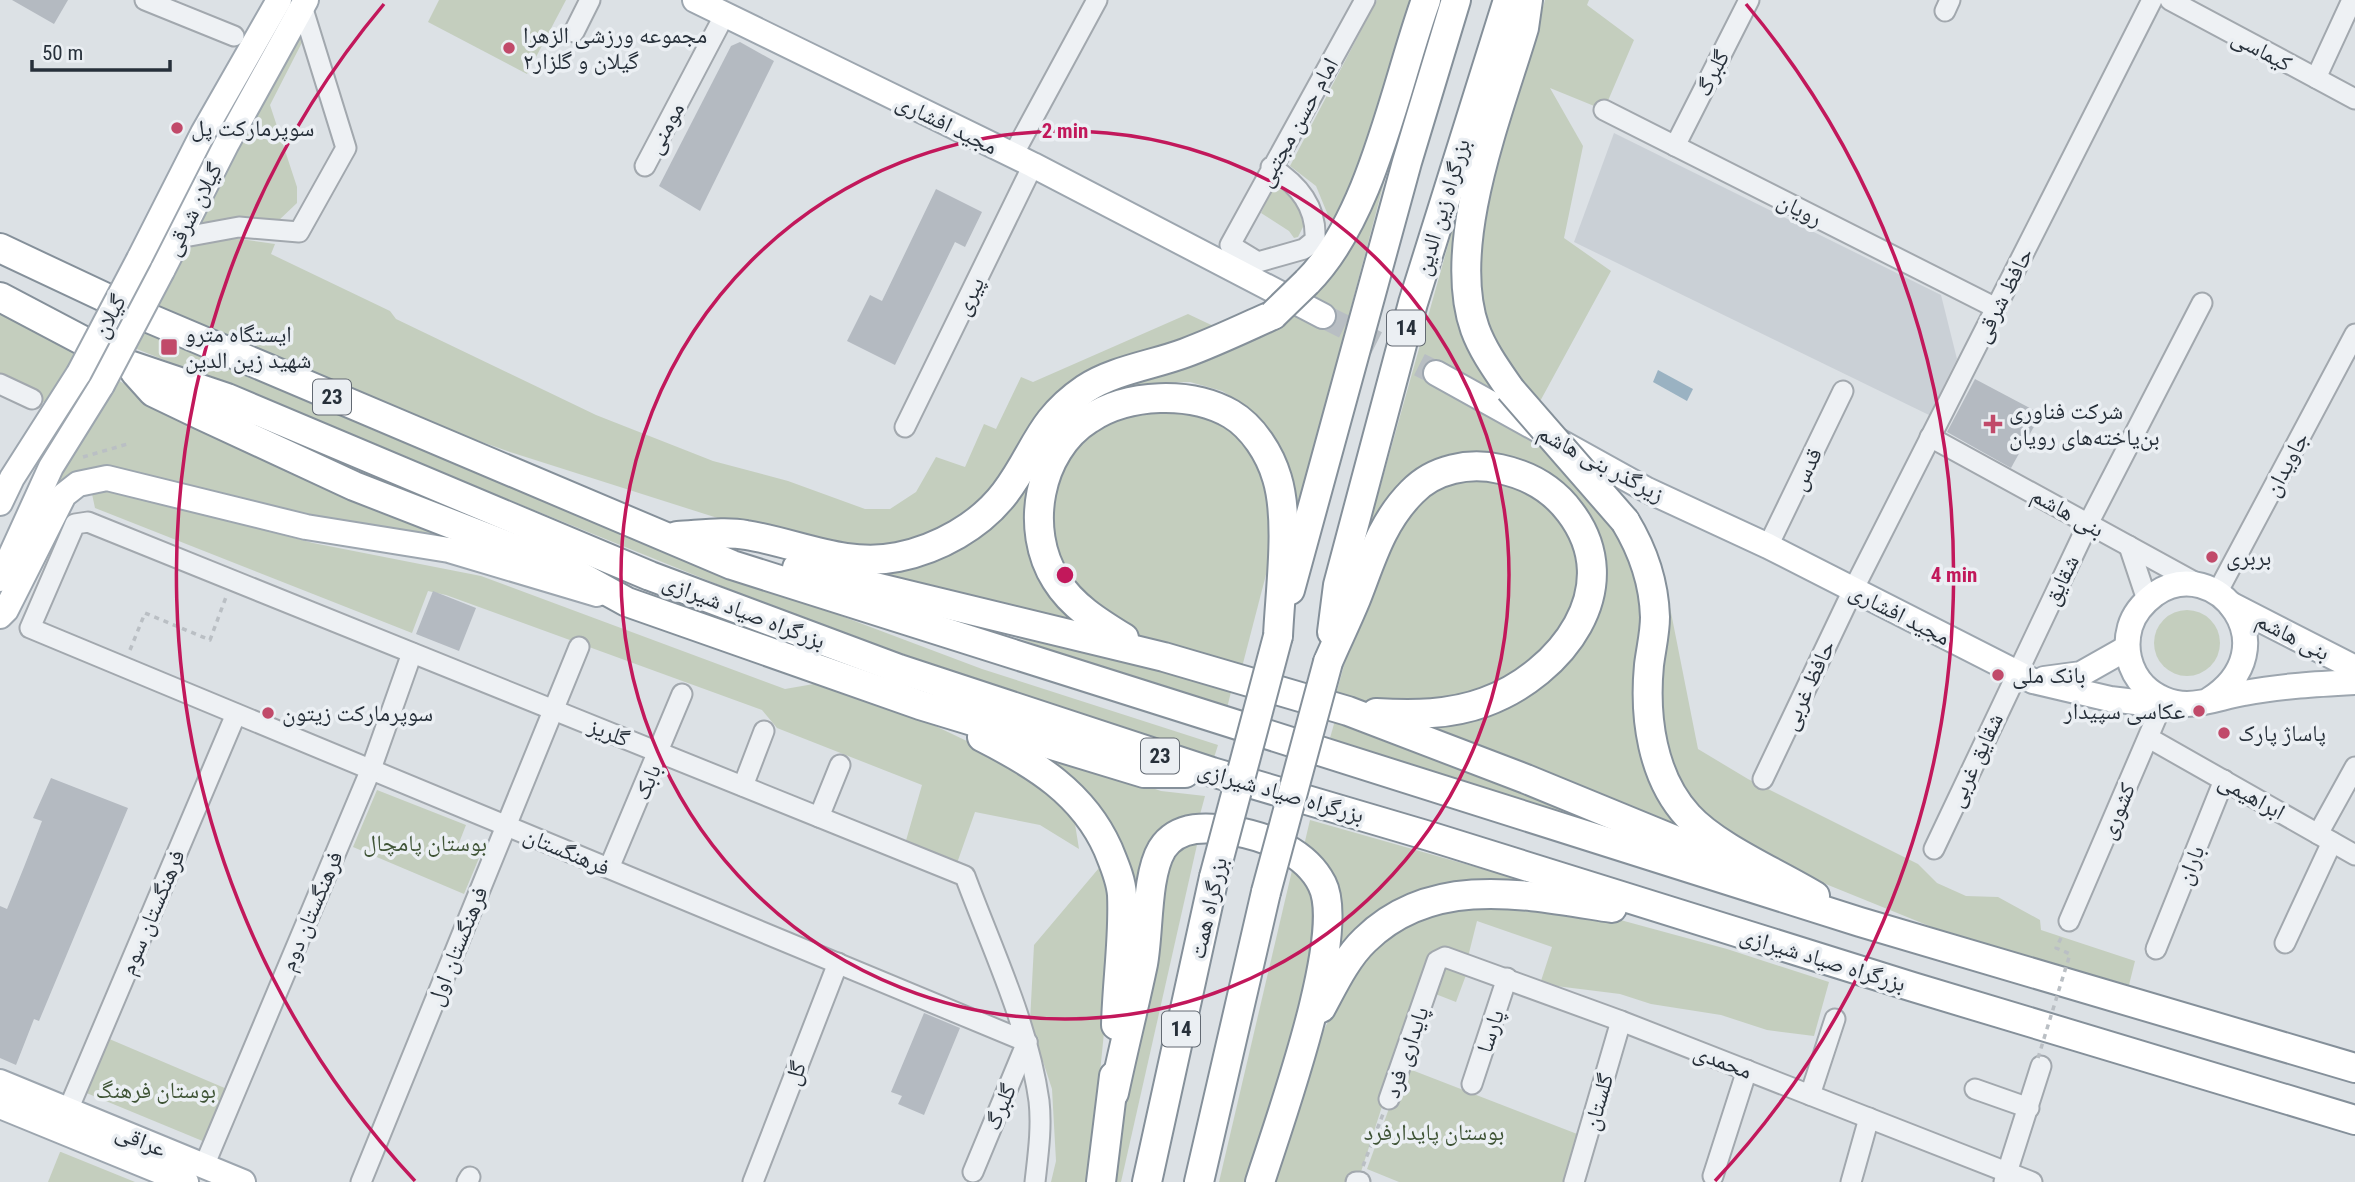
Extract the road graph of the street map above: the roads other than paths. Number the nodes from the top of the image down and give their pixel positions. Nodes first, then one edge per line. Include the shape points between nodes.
1 (145, 0) edge
2 (590, 0) edge
3 (695, 0) edge
4 (1097, 0) edge
5 (1364, 0) edge
6 (1426, 0) edge
7 (1456, 0) edge
8 (1508, 0) edge
9 (1528, 0) edge
10 (1749, 0) edge
11 (2152, 0) edge
12 (2170, 0) edge
13 (2352, 0) edge
14 (299, 2) edge
15 (724, 16) junction
16 (574, 32) dead end
17 (234, 36) dead end
18 (2316, 78) junction
19 (2355, 99) edge
20 (1604, 110) dead end
21 (1675, 146) junction
22 (1023, 160) junction
23 (645, 166) dead end
24 (1271, 167) junction
25 (179, 238) junction
26 (0, 248) edge
27 (139, 259) joint
28 (162, 271) joint
29 (0, 297) edge
30 (1272, 303) junction
31 (2202, 303) dead end
32 (1996, 308) junction
33 (1323, 316) tunnel mouth
34 (2355, 334) edge
35 (129, 365) junction
36 (1436, 373) tunnel mouth
37 (0, 384) edge
38 (1843, 391) dead end
39 (32, 399) dead end
40 (905, 426) dead end
41 (1930, 437) junction
42 (6, 476) edge
43 (0, 503) edge
44 (2089, 522) junction
45 (668, 536) junction
46 (1768, 546) junction
47 (2129, 546) junction
48 (0, 579) edge
49 (1853, 590) junction
50 (2218, 595) junction
51 (2147, 600) junction
52 (627, 603) junction
53 (0, 616) edge
54 (30, 628) joint
55 (1278, 636) junction
56 (579, 647) dead end
57 (2127, 648) junction
58 (412, 653) junction
59 (1164, 657) junction
60 (1328, 662) junction
61 (2355, 668) edge
62 (2024, 676) junction
63 (2355, 682) edge
64 (682, 694) dead end
65 (2164, 700) junction
66 (2209, 700) junction
67 (920, 705) junction
68 (554, 710) junction
69 (1348, 711) junction
70 (236, 714) junction
71 (764, 731) dead end
72 (2149, 738) junction
73 (659, 752) junction
74 (840, 765) dead end
75 (2355, 767) edge
76 (371, 769) junction
77 (1212, 772) junction
78 (1763, 779) dead end
79 (2224, 780) junction
80 (743, 786) junction
81 (820, 817) junction
82 (506, 826) junction
83 (2325, 838) junction
84 (1934, 849) dead end
85 (2355, 855) edge
86 (609, 868) junction
87 (1697, 920) junction
88 (2069, 921) dead end
89 (1860, 922) junction
90 (2285, 943) dead end
91 (2156, 949) dead end
92 (1437, 961) joint
93 (838, 963) junction
94 (1507, 978) junction
95 (1835, 1019) dead end
96 (1621, 1021) junction
97 (1027, 1042) junction
98 (1302, 1045) junction
99 (2039, 1062) road end
100 (2355, 1068) edge
101 (1747, 1070) junction
102 (0, 1082) edge
103 (1472, 1084) dead end
104 (1975, 1089) dead end
105 (1114, 1093) junction
106 (1810, 1095) junction
107 (1389, 1099) road end
108 (0, 1106) edge
109 (2029, 1108) junction
110 (68, 1110) junction
111 (1869, 1118) junction
112 (2355, 1120) edge
113 (973, 1172) dead end
114 (195, 1174) edge
115 (1713, 1176) dead end
116 (2006, 1177) edge
117 (243, 1182) edge
118 (361, 1182) edge
119 (753, 1182) edge
120 (1035, 1182) edge
121 (1101, 1182) edge
122 (1147, 1182) edge
123 (1199, 1182) edge
124 (1260, 1182) edge
125 (1574, 1182) edge
126 (1852, 1182) edge
127 (2032, 1182) edge

1 - 17 street
2 - 16 street
3 - 15 main road, مجید افشاری
4 - 22 street, پیری
5 - 24 street, امام حسن مجتبی
6 - 30 highway, bridge via 1360,196 1341,237 1307,282
7 - 55 highway, بزرگراه زین الدین / 14 via 1407,162
8 - 60 highway, بزرگراه زین الدین / 14 via 1413,303 1371,457 1338,585
9 - 89 highway, bridge via 1466,244 1466,277 1475,328 1510,389 1625,521 1640,548 1655,619 1649,667 1650,718 1661,771 1677,802 1704,831
10 - 21 street, گلبرگ
11 - 32 street, حافظ شرقی
12 - 18 street, کیماسی
13 - 18 street
14 - 25 main road, گیلان شرقی
14 - 25 street via 346,148 299,232 240,227
14 - 27 main road, گیلان شرقی via 202,132
15 - 22 main road, مجید افشاری
15 - 23 street, مومنی
18 - 19 street, کیماسی
20 - 21 street, رویان
21 - 32 street, رویان
22 - 30 main road, مجید افشاری
22 - 40 street, پیری
24 - 24 street, امام حسن مجتبی via 1230,245 1258,262 1304,249 1315,240 1316,221 1309,202 1289,178
25 - 28 main road, گیلان شرقی
26 - 45 highway, بزرگراه صیاد شیرازی / 23 via 151,319
27 - 42 main road, گیلان, bridge via 79,373
28 - 48 main road, گیلان, bridge via 102,385 51,467
29 - 35 highway, بزرگراه صیاد شیرازی / 23
30 - 33 main road, مجید افشاری
30 - 45 highway via 1186,353 1087,388 1046,424 992,509 917,553 863,560 800,550 745,534
31 - 44 street, شقایق
32 - 41 street, حافظ شرقی
34 - 50 street, جاویدان
35 - 52 highway via 153,392 201,415 399,504 567,569
35 - 77 highway, بزرگراه صیاد شیرازی / 23 via 227,398 650,576 900,669
36 - 46 main road, زیرگذر بنی هاشم via 1647,490
37 - 39 street
38 - 46 street, قدس
41 - 44 street, بنی هاشم
41 - 49 street, حافظ شرقی
42 - 43 main road
44 - 47 street, بنی هاشم
44 - 62 street, شقایق
45 - 59 highway
45 - 89 highway, بزرگراه صیاد شیرازی / 23 via 733,565
46 - 49 main road, مجید افشاری
47 - 50 street, بنی هاشم
47 - 51 street
49 - 62 main road, مجید افشاری
49 - 78 street, حافظ غربی
50 - 51 main road via 2176,586
50 - 61 main road, بنی‌ هاشم
50 - 66 main road via 2241,620 2245,657 2238,675
51 - 57 main road via 2132,622
52 - 53 main road via 449,550 306,527 107,478 78,484 64,495
52 - 67 highway
54 - 58 street, گلریز via 75,524 88,522
54 - 70 street, فرهنگستان
55 - 59 highway via 1283,508 1264,446 1233,415 1177,399 1149,399 1118,405 1069,436 1047,471 1039,523 1048,566 1070,597 1096,621
55 - 122 highway, بزرگراه همت / 14, bridge via 1214,877
56 - 68 street, فرهنگستان اول
57 - 62 main road via 2081,674
57 - 65 main road via 2138,679
58 - 68 street, گلریز
58 - 76 street, فرهنگستان دوم
59 - 69 highway
60 - 69 highway via 1379,537 1412,492 1426,482 1461,467 1505,470 1540,484 1580,525 1592,560 1587,601 1578,628 1540,670 1488,701 1460,709 1401,715
60 - 123 highway, 14, bridge via 1266,892
62 - 65 main road via 2110,699
62 - 84 street, شقایق غربی
63 - 66 main road via 2281,687
64 - 73 street, بابک
65 - 66 main road via 2187,704
65 - 72 street, کشوری
67 - 77 highway via 1144,773
67 - 105 highway via 1052,777 1098,828 1122,892
68 - 73 street, گلریز
68 - 82 street, فرهنگستان اول
69 - 89 highway via 1720,857
70 - 76 street, فرهنگستان
70 - 110 street, فرهنگستان سوم
71 - 80 street
72 - 79 street, ابراهیمی
72 - 88 street, کشوری
73 - 80 street, گلریز
73 - 86 street, بابک
74 - 81 street
75 - 83 street
76 - 82 street, فرهنگستان
76 - 114 street, فرهنگستان دوم
77 - 87 highway, بزرگراه صیاد شیرازی / 23
79 - 83 street, ابراهیمی
79 - 91 street, باران
80 - 81 street, گلریز
81 - 97 street, گلریز via 965,876
82 - 86 street, فرهنگستان
82 - 118 street, فرهنگستان اول
83 - 85 street, ابراهیمی
83 - 90 street
86 - 93 street, فرهنگستان
87 - 98 highway via 1521,894 1440,898 1406,911 1364,941 1334,984
87 - 112 highway, بزرگراه صیاد شیرازی / 23
89 - 100 highway, بزرگراه صیاد شیرازی / 23
92 - 94 street, محمدی via 1445,957
92 - 107 street, پایداری فرد
93 - 97 street, فرهنگستان
93 - 119 street, گل
94 - 96 street, محمدی
94 - 103 street, پارسا
95 - 106 street
96 - 101 street, محمدی
96 - 125 street, گلستان
97 - 113 street, گلبرگ
97 - 120 street, گلریز via 1039,1103
98 - 105 highway via 1328,935 1322,884 1302,860 1273,842 1223,829 1182,831 1166,844 1156,863 1143,963
98 - 124 highway
99 - 109 street
101 - 106 street, محمدی
101 - 115 street
102 - 110 main road, عراقی
104 - 109 street
105 - 121 highway
106 - 111 street, محمدی
108 - 114 main road, عراقی
109 - 116 street
110 - 114 main road, عراقی
111 - 116 street, محمدی
111 - 126 street
114 - 117 main road, عراقی
116 - 127 street, محمدی

